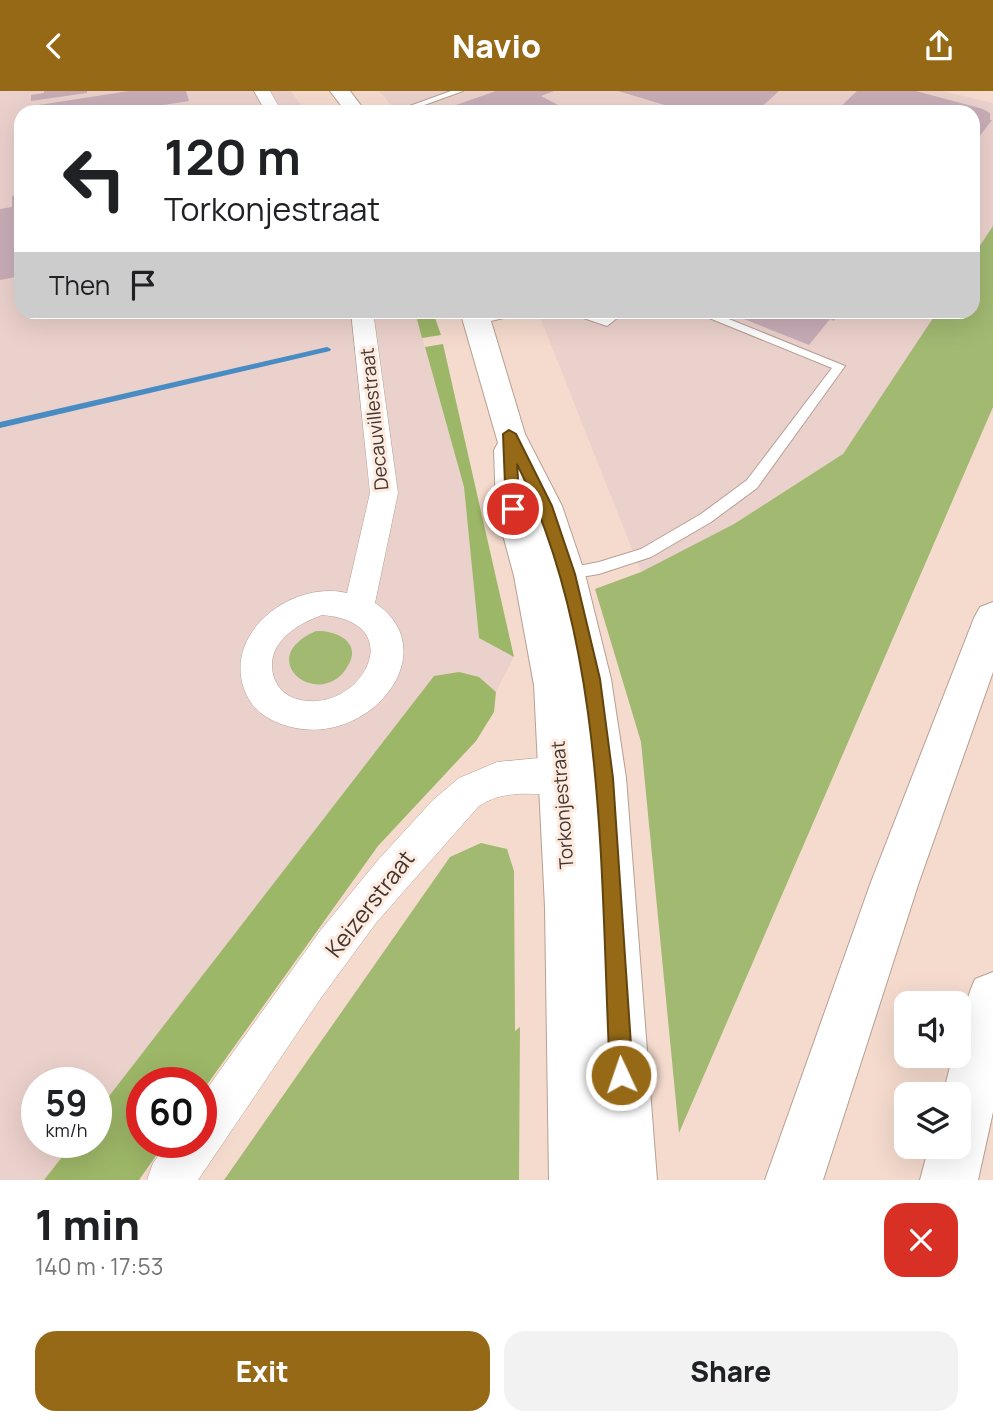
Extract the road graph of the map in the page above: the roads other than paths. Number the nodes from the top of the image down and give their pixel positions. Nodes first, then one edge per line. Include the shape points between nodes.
1 (340, 91) edge
2 (459, 91) edge
3 (351, 105) edge
4 (418, 105) edge
5 (363, 319) edge
6 (477, 319) edge
7 (594, 319) edge
8 (612, 319) edge
9 (717, 319) edge
10 (550, 575) junction
11 (359, 607) dead end
12 (993, 618) edge
13 (561, 776) junction
14 (604, 778) junction
15 (993, 997) edge
16 (971, 1089) edge
17 (217, 1113) edge
18 (186, 1158) edge
19 (954, 1159) edge
20 (170, 1180) edge
21 (578, 1180) edge
22 (628, 1180) edge
23 (794, 1180) edge
24 (949, 1180) edge

1 - 3 main road
2 - 4 lane
5 - 11 street, Decauvillestraat via 384,493
6 - 10 main road, Torkonjestraat via 509,434 513,509
7 - 8 lane via 607,323
9 - 10 lane via 839,366 752,484 705,518 646,553 598,568
10 - 13 main road, Torkonjestraat
10 - 14 main road, Torkonjestraat via 591,679
12 - 23 main road via 895,882
13 - 14 street, Keizerstraat
13 - 17 street, Keizerstraat via 499,779 472,790 447,813 346,932
13 - 21 main road, Torkonjestraat
14 - 22 main road, Torkonjestraat
15 - 16 main road
18 - 20 street
19 - 24 main road

